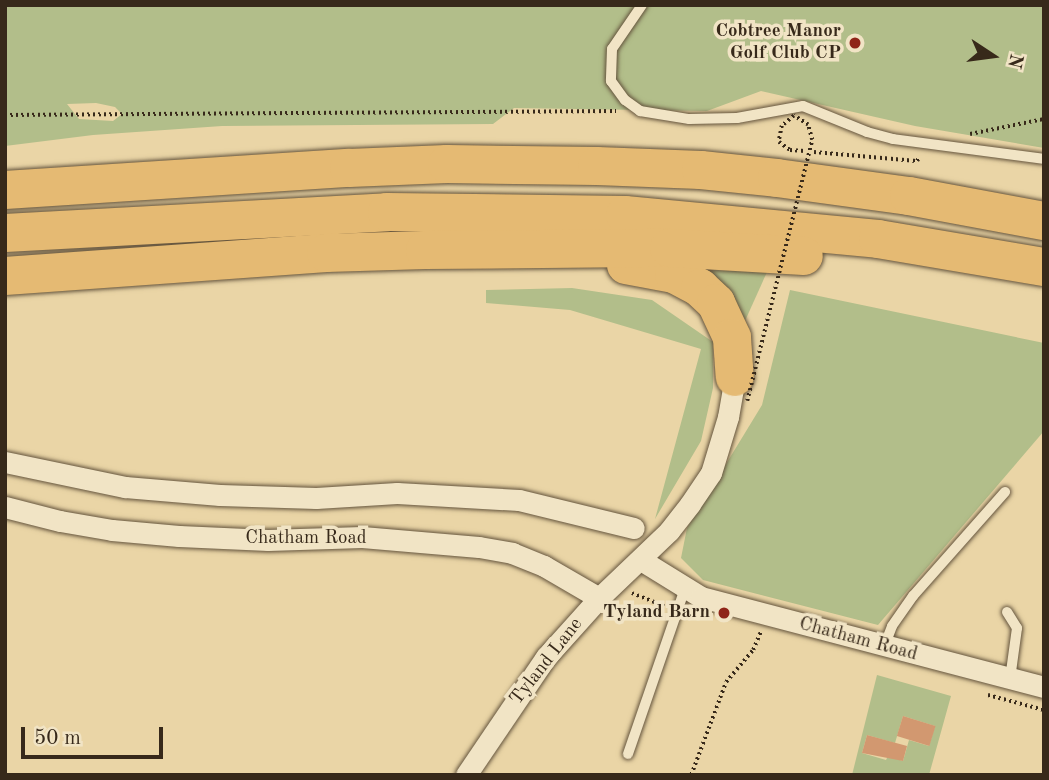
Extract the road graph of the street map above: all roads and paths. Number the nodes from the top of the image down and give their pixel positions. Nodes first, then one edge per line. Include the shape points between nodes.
1 (642, 5) edge
2 (640, 111) junction
3 (5, 115) edge
4 (1044, 119) edge
5 (928, 142) junction
6 (1044, 159) edge
7 (5, 163) edge
8 (549, 165) junction
9 (5, 178) edge
10 (68, 185) junction
11 (5, 190) edge
12 (1044, 221) edge
13 (5, 233) edge
14 (425, 250) junction
15 (1044, 268) edge
16 (5, 275) edge
17 (741, 389) junction
18 (5, 462) edge
19 (1005, 492) dead end
20 (5, 507) edge
21 (634, 528) dead end
22 (640, 560) junction
23 (685, 588) junction
24 (599, 598) junction
25 (1007, 612) dead end
26 (767, 617) junction
27 (884, 647) junction
28 (1010, 679) junction
29 (1044, 687) edge
30 (1034, 708) dead end
31 (1044, 710) edge
32 (628, 754) dead end
33 (466, 775) edge
34 (691, 775) edge

1 - 2 lane via 612,49 611,81
2 - 3 path
2 - 5 lane via 737,118 803,106 867,132
4 - 5 path
5 - 6 lane
5 - 17 path, bridge via 917,161 805,151 790,150 779,142 782,126 794,117 808,125 812,140
7 - 8 highway via 345,143 445,145
8 - 10 highway via 348,168
8 - 12 highway via 701,170 777,178
9 - 10 highway
10 - 11 highway
13 - 15 highway via 387,212 625,215 878,239
14 - 15 highway via 669,248
14 - 16 highway
14 - 17 highway via 639,266 674,274 716,303 732,338
17 - 22 street, Tyland Lane via 711,473 669,531
18 - 21 street via 125,487 220,495 316,498 397,493 519,500
19 - 27 lane via 913,596
20 - 24 street, Chatham Road via 60,521 166,535 268,540 362,537 479,547 544,566
22 - 23 street, Chatham Road
22 - 24 street, Tyland Lane
23 - 26 street, Chatham Road
23 - 32 lane
24 - 33 street, Tyland Lane via 521,690
25 - 28 lane via 1017,628
26 - 27 street, Chatham Road
26 - 34 path via 753,650 726,682
27 - 28 street, Chatham Road
28 - 29 street, Chatham Road
30 - 31 path

